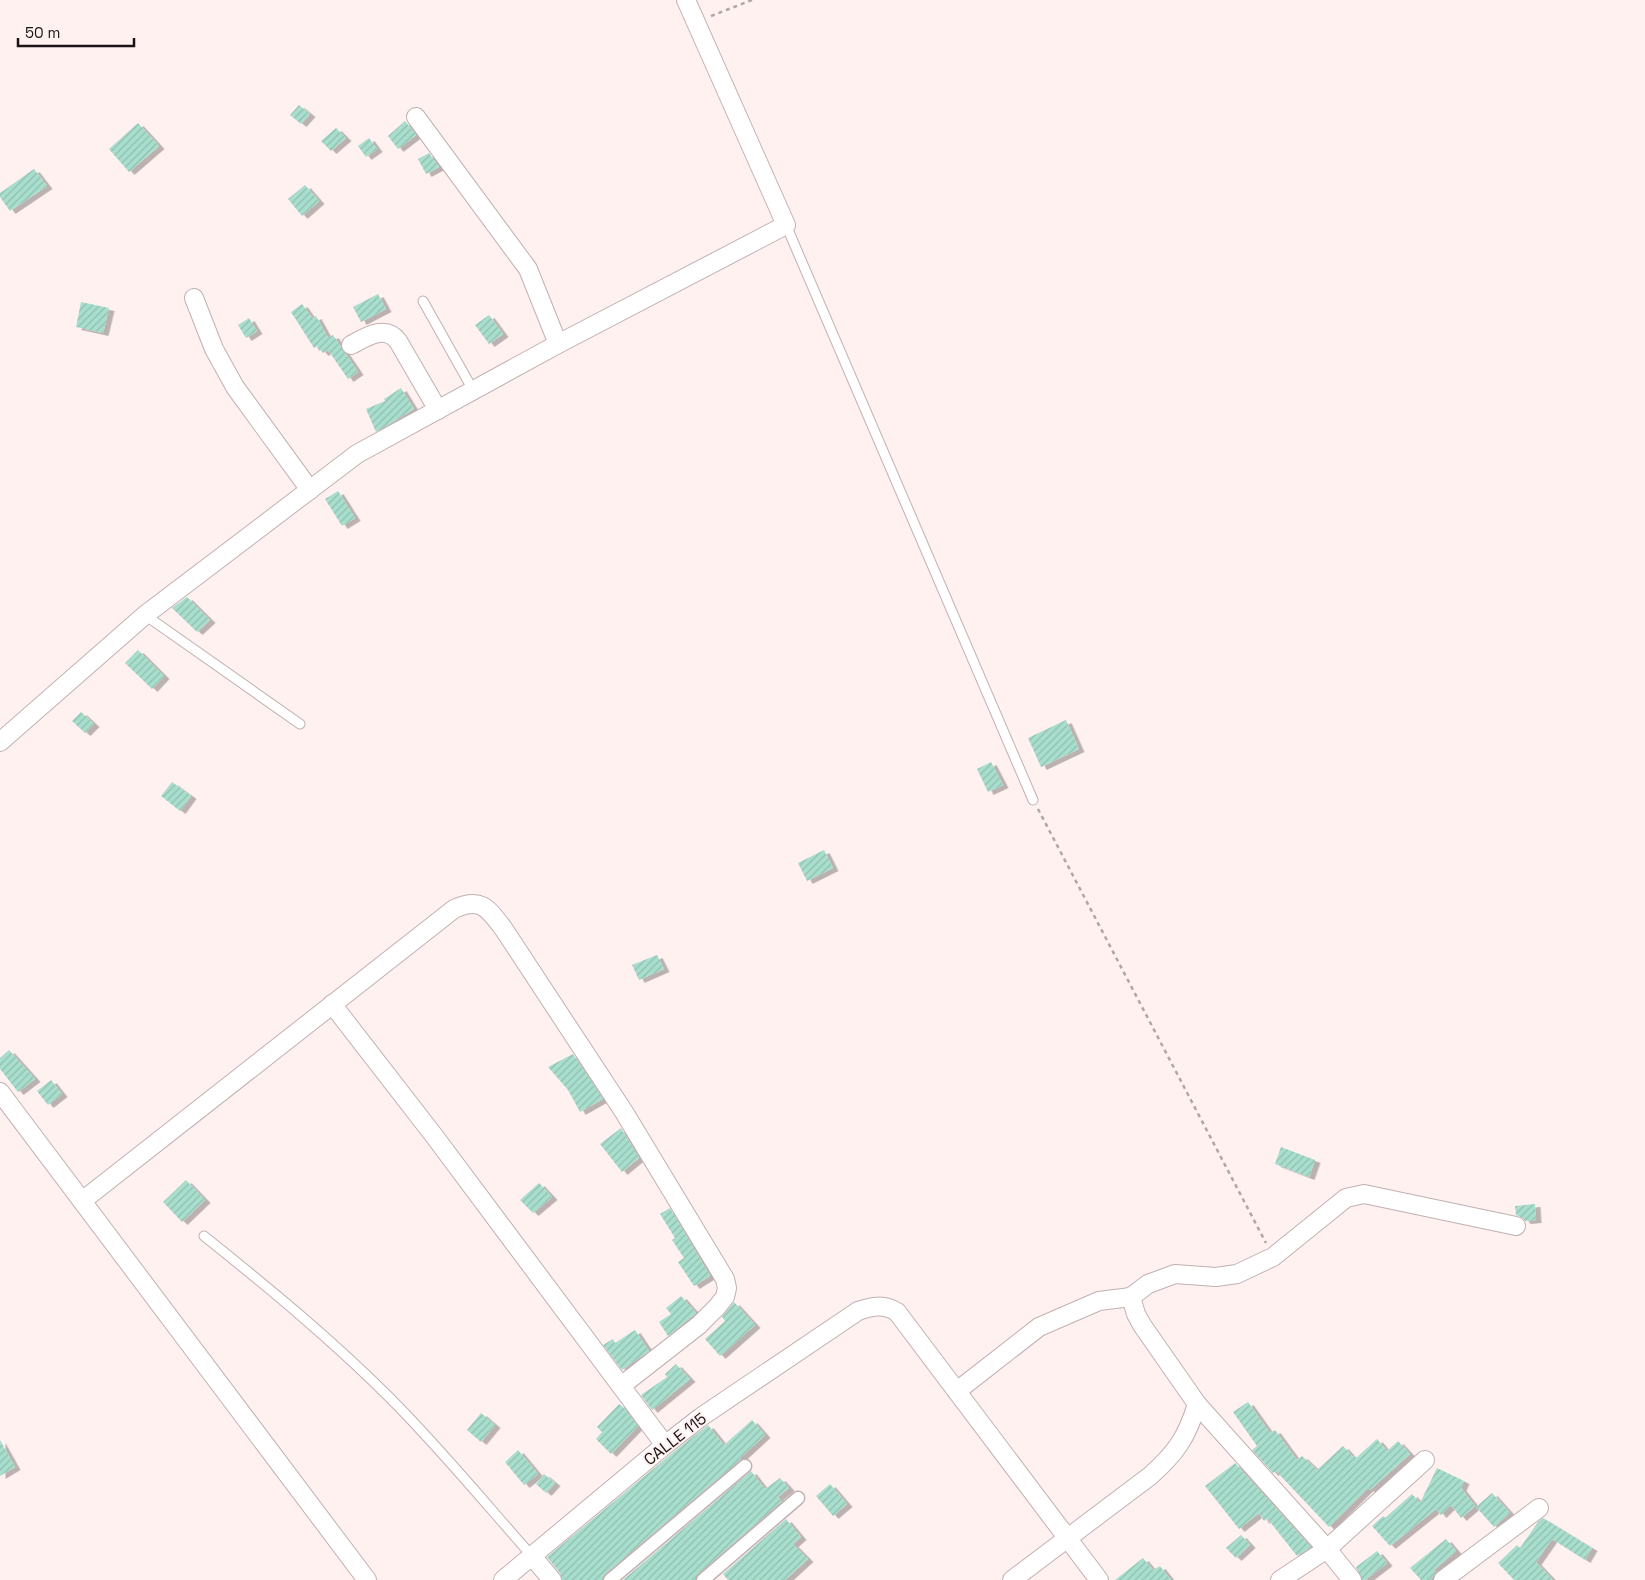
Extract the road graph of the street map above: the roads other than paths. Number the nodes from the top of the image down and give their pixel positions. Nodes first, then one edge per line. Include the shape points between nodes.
1 (686, 0) edge
2 (416, 117) dead end
3 (786, 224) junction
4 (194, 298) dead end
5 (423, 301) dead end
6 (558, 344) junction
7 (350, 345) dead end
8 (473, 390) junction
9 (438, 410) junction
10 (310, 490) junction
11 (145, 616) junction
12 (300, 724) dead end
13 (0, 742) edge
14 (1033, 800) road end
15 (332, 1004) junction
16 (0, 1092) edge
17 (82, 1201) junction
18 (1516, 1226) dead end
19 (204, 1236) dead end
20 (1132, 1297) junction
21 (621, 1386) junction
22 (957, 1391) junction
23 (1198, 1404) junction
24 (665, 1445) junction
25 (1425, 1460) dead end
26 (745, 1466) dead end
27 (798, 1498) dead end
28 (1539, 1508) dead end
29 (1069, 1538) junction
30 (1327, 1549) junction
31 (532, 1556) junction
32 (367, 1580) edge
33 (503, 1580) edge
34 (552, 1580) edge
35 (610, 1580) edge
36 (703, 1580) edge
37 (1012, 1580) edge
38 (1099, 1580) edge
39 (1280, 1580) edge
40 (1352, 1580) edge
41 (1443, 1580) edge

1 - 3 street
2 - 6 street via 528,269
3 - 6 street
3 - 14 lane
4 - 10 street via 214,349 235,387
5 - 8 lane
6 - 8 street
7 - 9 street via 382,332 392,334
8 - 9 street
9 - 10 street via 357,454
10 - 11 street
11 - 12 lane
11 - 13 street
15 - 17 street
15 - 21 street
15 - 21 street via 454,909 465,904 479,904 491,912 624,1112 725,1279 725,1297 717,1307
16 - 17 street
17 - 32 street
18 - 20 street via 1364,1194 1346,1198 1273,1257 1237,1274 1216,1277 1175,1274 1148,1284
19 - 31 lane via 288,1304 389,1397
20 - 22 street via 1099,1302 1039,1327
20 - 23 street via 1142,1325
21 - 24 street
22 - 24 street, CALLE 115 via 898,1312 878,1306 858,1311
22 - 29 street
23 - 29 street via 1185,1436 1170,1458
23 - 30 street
24 - 31 street, CALLE 115
25 - 30 street
26 - 35 street
27 - 36 street
28 - 41 street
29 - 37 street
29 - 38 street
30 - 39 street
30 - 40 street
31 - 33 street, CALLE 115
31 - 34 street

